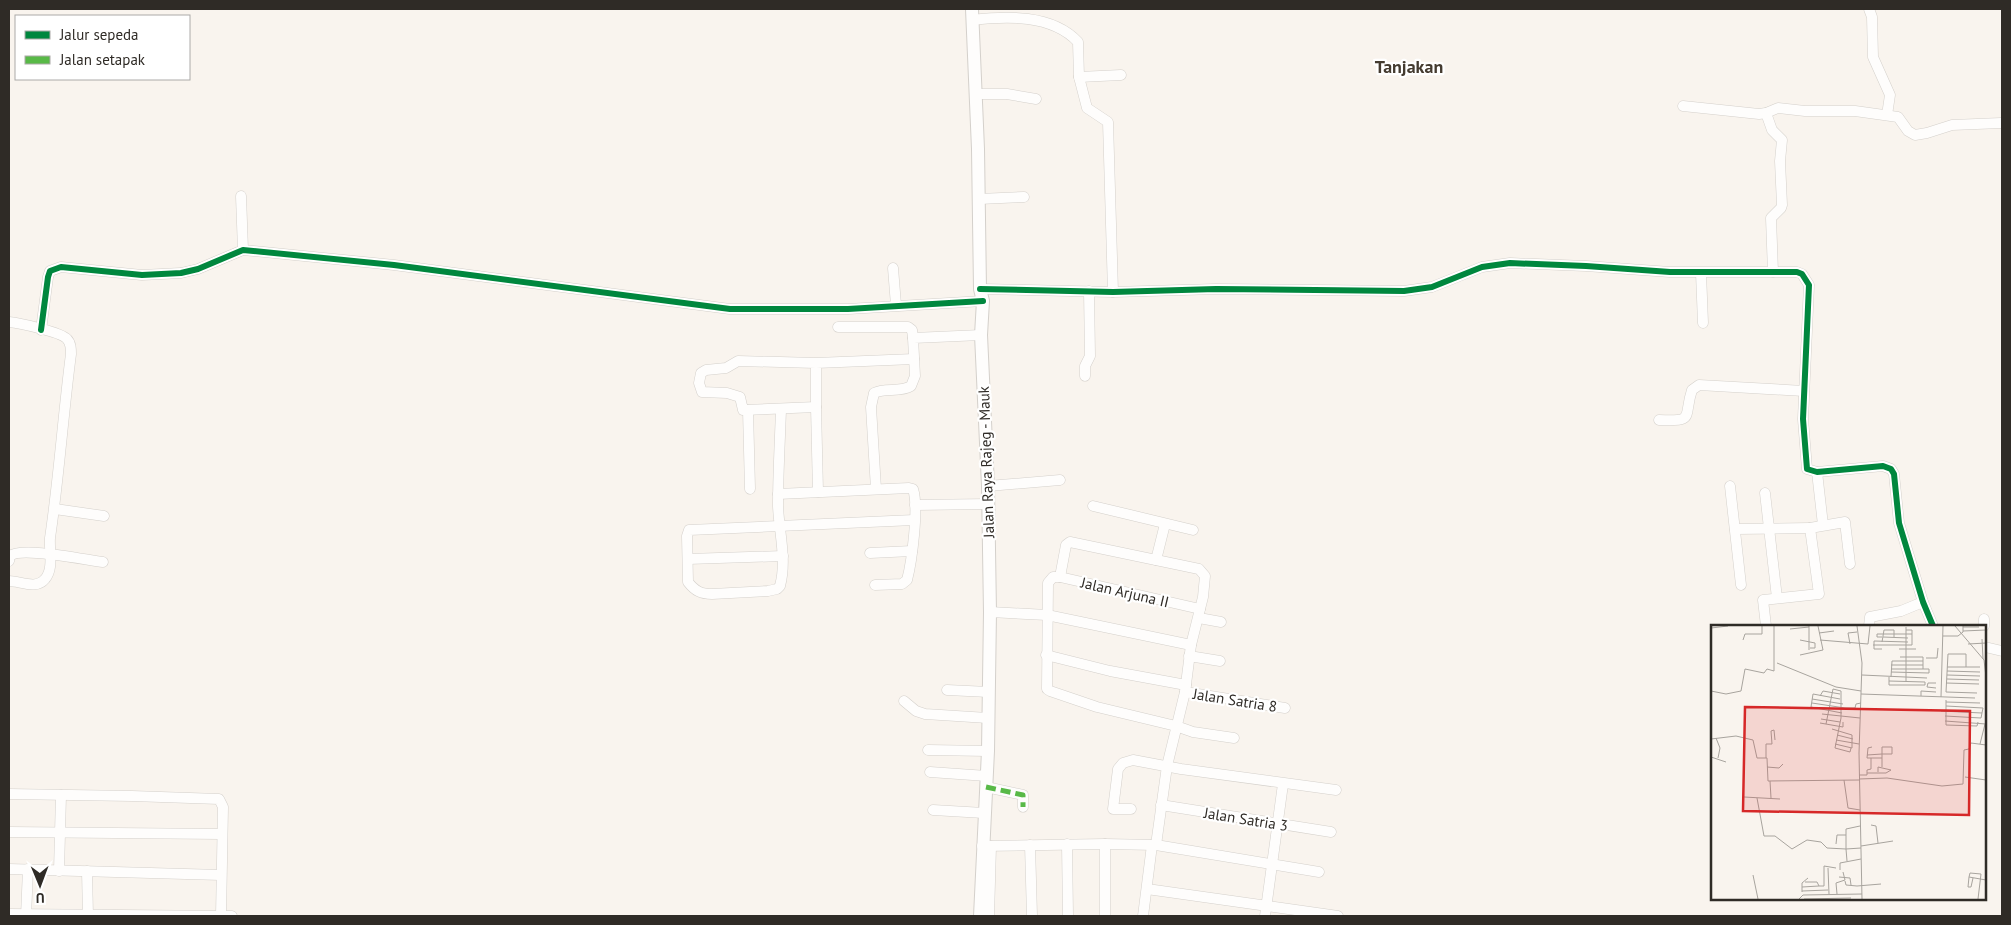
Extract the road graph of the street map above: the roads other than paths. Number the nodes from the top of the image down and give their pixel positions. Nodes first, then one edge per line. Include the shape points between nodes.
1 (1869, 9) edge
2 (972, 14) edge
3 (1121, 75) dead end
4 (1079, 77) junction
5 (976, 94) junction
6 (1036, 99) dead end
7 (1682, 106) dead end
8 (1766, 113) junction
9 (1887, 115) junction
10 (2001, 123) dead end
11 (241, 196) dead end
12 (1024, 197) dead end
13 (979, 199) junction
14 (243, 250) junction
15 (893, 268) dead end
16 (1773, 272) junction
17 (1701, 273) junction
18 (1089, 291) junction
19 (1113, 292) junction
20 (982, 295) junction
21 (896, 305) junction
22 (9, 322) edge
23 (1703, 323) dead end
24 (838, 327) dead end
25 (41, 330) junction
26 (981, 335) junction
27 (913, 338) junction
28 (914, 359) junction
29 (816, 363) junction
30 (1085, 376) dead end
31 (1804, 391) junction
32 (816, 407) junction
33 (781, 409) junction
34 (748, 410) junction
35 (1659, 420) dead end
36 (1816, 472) junction
37 (1060, 480) dead end
38 (988, 486) junction
39 (1730, 486) dead end
40 (750, 489) dead end
41 (876, 489) junction
42 (818, 492) junction
43 (778, 494) junction
44 (1765, 494) dead end
45 (989, 504) junction
46 (915, 505) junction
47 (1093, 506) dead end
48 (55, 509) junction
49 (104, 516) dead end
50 (914, 520) junction
51 (1165, 524) junction
52 (1823, 525) junction
53 (780, 527) junction
54 (1735, 528) junction
55 (1769, 528) junction
56 (1810, 528) junction
57 (1193, 530) dead end
58 (912, 551) junction
59 (870, 553) dead end
60 (50, 554) junction
61 (783, 556) junction
62 (688, 559) junction
63 (1156, 560) junction
64 (9, 562) edge
65 (103, 562) dead end
66 (1850, 564) dead end
67 (1055, 578) junction
68 (9, 581) edge
69 (875, 585) dead end
70 (1741, 585) dead end
71 (1777, 598) junction
72 (1923, 602) junction
73 (990, 612) junction
74 (1199, 614) junction
75 (1047, 615) junction
76 (1222, 622) dead end
77 (1766, 625) edge
78 (1869, 625) edge
79 (1933, 625) edge
80 (1986, 647) edge
81 (1190, 651) junction
82 (2002, 651) edge
83 (1046, 655) junction
84 (1220, 662) dead end
85 (1186, 688) junction
86 (947, 690) dead end
87 (989, 692) junction
88 (904, 701) dead end
89 (1284, 708) dead end
90 (988, 718) junction
91 (1176, 726) junction
92 (1234, 738) dead end
93 (928, 750) dead end
94 (988, 751) junction
95 (1168, 766) junction
96 (930, 772) dead end
97 (986, 781) junction
98 (1283, 784) junction
99 (1336, 790) dead end
100 (9, 794) edge
101 (61, 794) junction
102 (1161, 805) junction
103 (1023, 807) dead end
104 (1131, 809) dead end
105 (933, 810) dead end
106 (984, 813) junction
107 (1277, 824) junction
108 (9, 832) edge
109 (1332, 832) dead end
110 (59, 834) junction
111 (221, 834) junction
112 (1067, 844) junction
113 (1106, 844) junction
114 (1030, 845) junction
115 (1154, 845) junction
116 (987, 846) junction
117 (1271, 864) junction
118 (9, 869) edge
119 (28, 869) junction
120 (59, 871) junction
121 (86, 871) junction
122 (1319, 872) dead end
123 (221, 875) junction
124 (1147, 889) junction
125 (1266, 911) edge
126 (9, 914) edge
127 (26, 915) edge
128 (88, 915) edge
129 (221, 916) edge
130 (232, 916) edge
131 (980, 916) edge
132 (989, 916) edge
133 (1032, 916) edge
134 (1068, 916) edge
135 (1105, 916) edge
136 (1144, 916) edge
137 (1338, 916) edge

1 - 9 street via 1874,57 1890,95
2 - 4 street via 1017,17 1063,30 1078,42
2 - 5 main road, Jalan Raya Rajeg - Mauk
3 - 4 street
4 - 19 street via 1086,108 1108,122
5 - 6 street via 1007,94
5 - 13 main road, Jalan Raya Rajeg - Mauk
7 - 8 street
8 - 9 street via 1778,108
8 - 16 street via 1772,130 1782,140 1782,205 1771,218
9 - 10 street via 1898,117 1915,135 1952,125
11 - 14 street
12 - 13 street
13 - 20 main road, Jalan Raya Rajeg - Mauk
14 - 21 street via 394,265 730,310 848,309
14 - 25 street via 198,269 173,274 142,275 55,268 48,278
15 - 21 street
16 - 17 street
16 - 31 street via 1797,272 1809,285
17 - 19 street via 1510,263 1482,267 1432,287 1404,292 1216,289
17 - 23 street
18 - 19 street
18 - 20 street
18 - 30 street via 1090,356
20 - 21 street
20 - 26 main road, Jalan Raya Rajeg - Mauk
22 - 25 street
24 - 27 street via 908,327
25 - 48 street via 66,337 71,354
26 - 27 street
26 - 38 main road, Jalan Raya Rajeg - Mauk
27 - 28 street
28 - 29 street
28 - 41 street via 915,376 911,386 903,390 878,391 872,396
29 - 32 street
29 - 34 street via 738,361 726,368 701,373 699,383 702,392 740,397 741,408
31 - 35 street via 1699,385 1692,390 1689,413 1683,419
31 - 36 street via 1806,466
32 - 33 street
32 - 42 street
33 - 34 street
33 - 43 street
34 - 40 street
36 - 52 street
36 - 72 street via 1883,466 1891,469 1899,523
37 - 38 street
38 - 45 main road, Jalan Raya Rajeg - Mauk
39 - 54 street
41 - 42 street
41 - 46 street via 913,489
42 - 43 street
43 - 53 street
44 - 55 street
45 - 46 street
45 - 73 main road, Jalan Raya Rajeg - Mauk
46 - 50 street
47 - 51 street
48 - 49 street
48 - 60 street
50 - 53 street
50 - 58 street
51 - 57 street
51 - 63 street
52 - 56 street
52 - 66 street via 1845,522
53 - 61 street
53 - 62 street via 689,530
54 - 55 street
54 - 70 street
55 - 56 street
55 - 71 street
56 - 71 street via 1819,594
58 - 59 street
58 - 69 street via 905,583
60 - 64 street via 15,552
60 - 65 street
60 - 68 street via 50,568 44,581 30,585
61 - 62 street
61 - 62 street via 782,581 776,589 712,594 696,591 688,582
63 - 67 street via 1070,542 1066,545
63 - 74 street via 1199,569 1204,573 1206,583
67 - 74 street, Jalan Arjuna II
67 - 75 street via 1048,583
71 - 77 street via 1763,600
72 - 78 street via 1870,617
72 - 79 street
73 - 75 street
73 - 87 main road, Jalan Raya Rajeg - Mauk
74 - 76 street, Jalan Arjuna II
74 - 81 street
75 - 81 street
75 - 83 street
80 - 82 street
81 - 84 street
81 - 85 street
83 - 85 street, Jalan Satria 8
83 - 91 street via 1046,684 1050,691 1097,707
85 - 89 street, Jalan Satria 8
85 - 91 street
86 - 87 street
87 - 90 main road, Jalan Raya Rajeg - Mauk
88 - 90 street via 925,714
90 - 94 main road, Jalan Raya Rajeg - Mauk
91 - 92 street
91 - 95 street
93 - 94 street
94 - 97 main road, Jalan Raya Rajeg - Mauk
95 - 98 street
95 - 102 street
95 - 104 street via 1133,760 1120,766 1113,809
96 - 97 street
97 - 103 street via 1024,794
97 - 106 main road, Jalan Raya Rajeg - Mauk
98 - 99 street
98 - 107 street
100 - 101 street
101 - 110 street
101 - 111 street via 219,800 223,807
102 - 107 street, Jalan Satria 3
102 - 115 street
105 - 106 street
106 - 116 main road, Jalan Raya Rajeg - Mauk
107 - 109 street, Jalan Satria 3
107 - 117 street
108 - 110 street
110 - 111 street
110 - 120 street
111 - 123 street
112 - 113 street
112 - 114 street
112 - 134 street
113 - 115 street
113 - 135 street
114 - 116 street
114 - 133 street
115 - 117 street
115 - 124 street
116 - 131 main road, Jalan Raya Rajeg - Mauk
116 - 132 street
117 - 122 street
117 - 125 street
118 - 119 street
119 - 120 street
119 - 127 street
120 - 121 street
121 - 123 street
121 - 128 street
123 - 129 street
124 - 125 street
124 - 136 street
125 - 137 street
126 - 127 street
127 - 128 street
128 - 129 street
129 - 130 street

